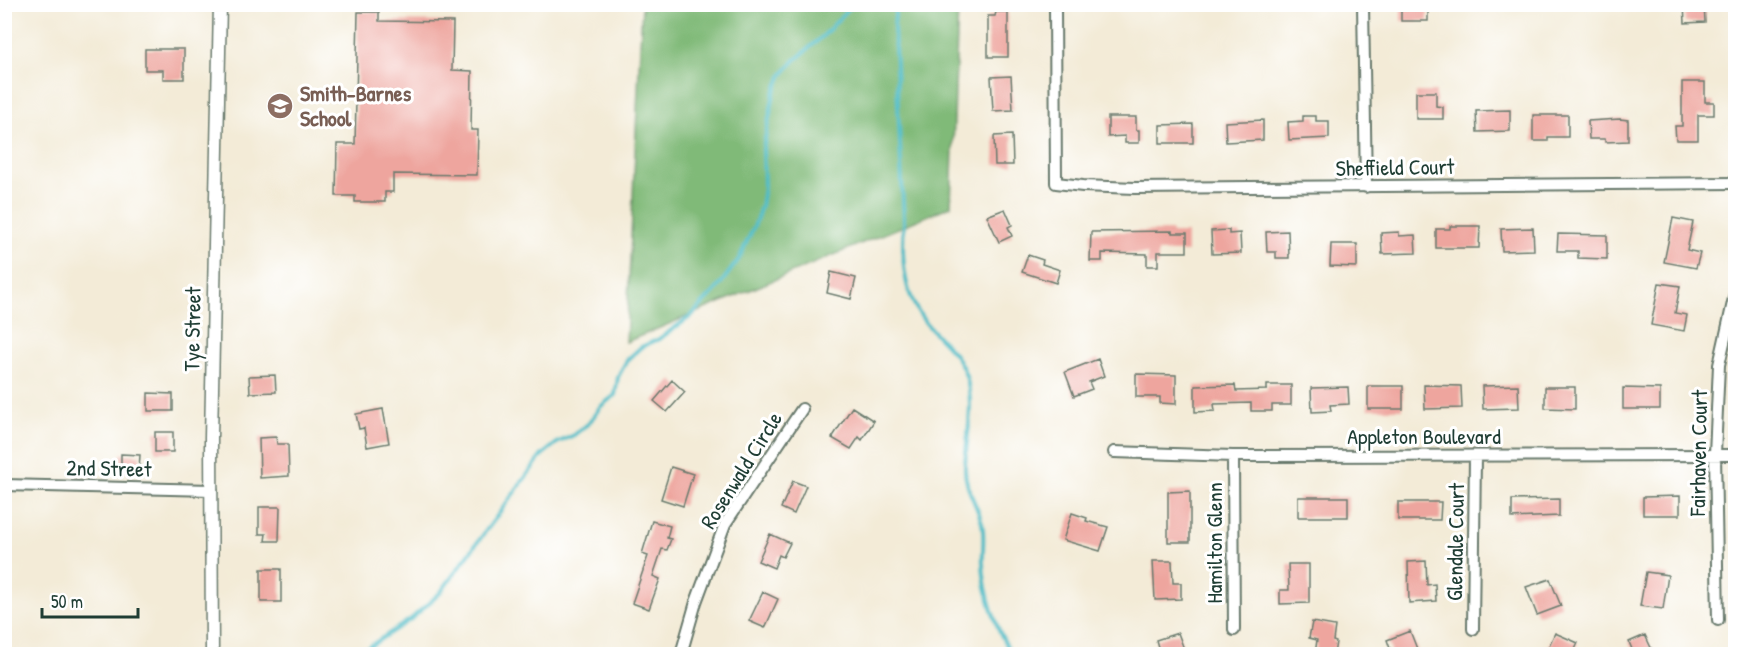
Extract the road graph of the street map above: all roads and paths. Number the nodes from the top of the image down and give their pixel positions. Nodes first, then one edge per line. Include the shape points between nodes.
1 (220, 4) edge
2 (1055, 4) edge
3 (1362, 4) edge
4 (1736, 183) edge
5 (1366, 187) junction
6 (1736, 289) edge
7 (802, 409) dead end
8 (1114, 452) dead end
9 (1715, 454) junction
10 (1736, 455) edge
11 (1233, 456) junction
12 (1475, 456) junction
13 (4, 485) edge
14 (212, 490) junction
15 (1718, 620) dead end
16 (1473, 629) dead end
17 (1234, 630) dead end
18 (212, 654) edge
19 (681, 654) edge

1 - 14 street, Tye Street
2 - 5 street, Sheffield Court via 1056,183 1135,188
3 - 5 street
4 - 5 street, Sheffield Court
6 - 9 street, Fairhaven Court via 1719,366
7 - 19 street, Rosenwald Circle via 725,524
8 - 11 street, Appleton Boulevard
9 - 10 street, Appleton Boulevard
9 - 12 street, Appleton Boulevard
9 - 15 street, Fairhaven Court
11 - 12 street, Appleton Boulevard
11 - 17 street, Hamilton Glenn
12 - 16 street, Glendale Court
13 - 14 street, 2nd Street
14 - 18 street, Tye Street

